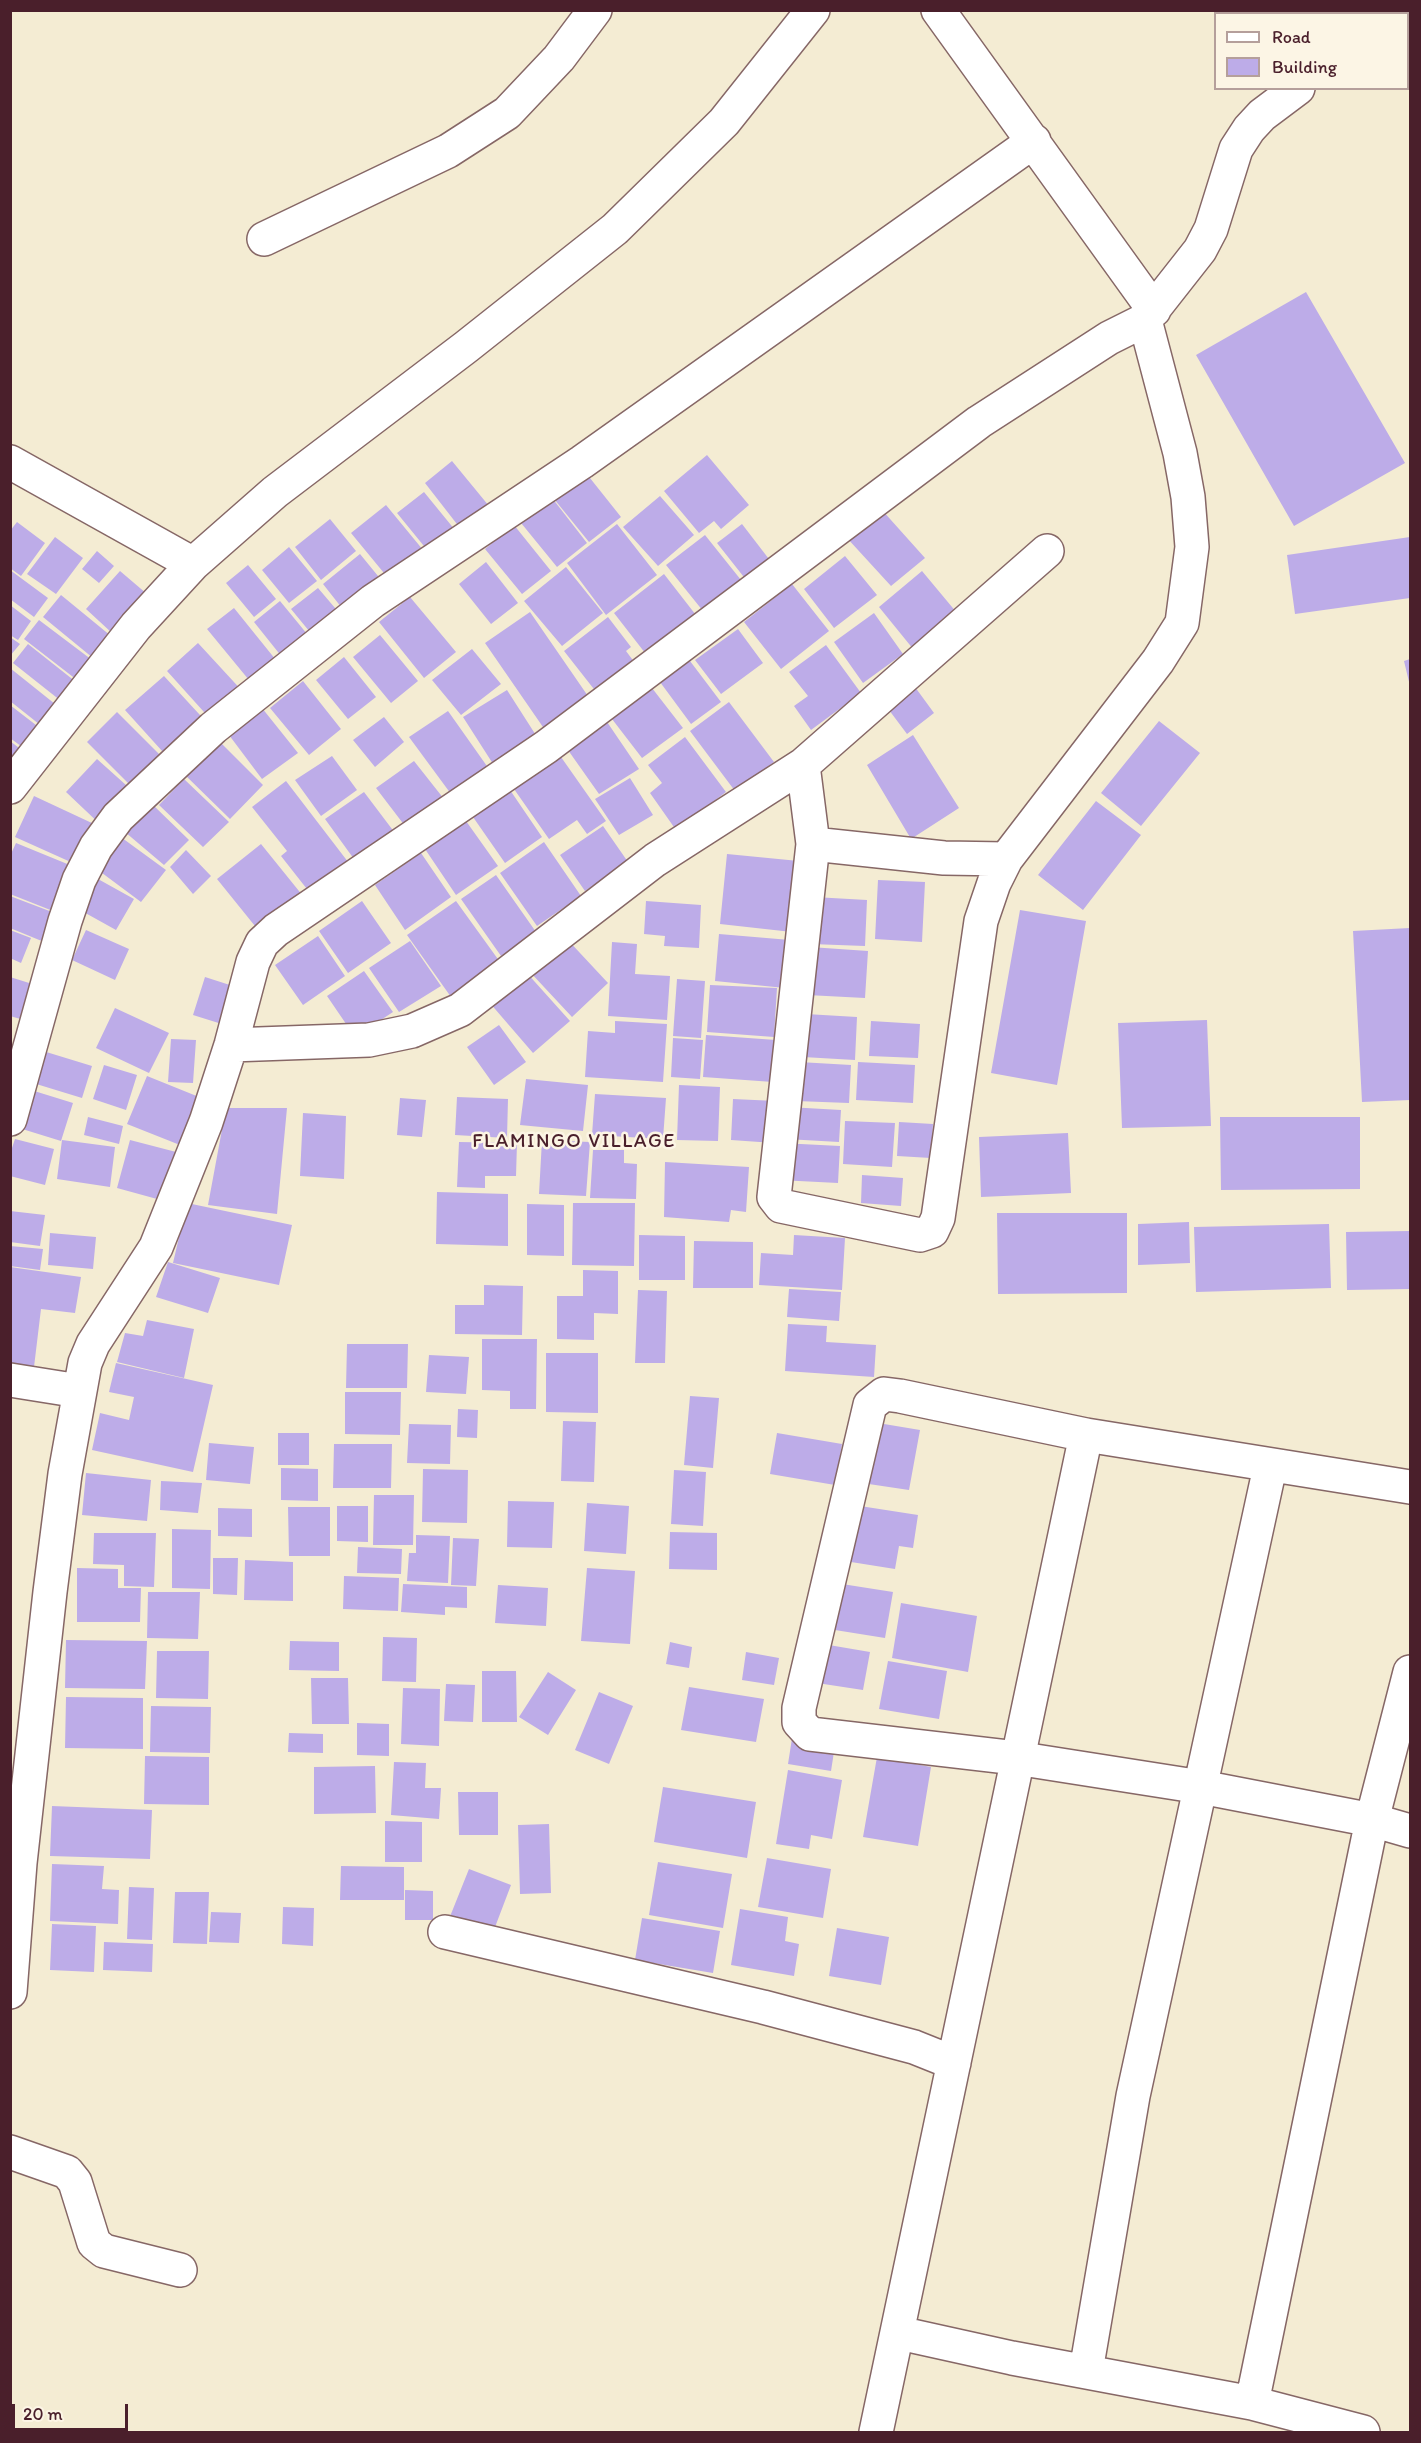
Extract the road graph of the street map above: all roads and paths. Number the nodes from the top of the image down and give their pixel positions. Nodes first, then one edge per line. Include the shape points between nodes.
1 (595, 10) edge
2 (813, 10) edge
3 (938, 10) edge
4 (1295, 90) edge
5 (1034, 141) junction
6 (264, 239) dead end
7 (1149, 315) junction
8 (10, 462) edge
9 (1047, 551) dead end
10 (193, 564) junction
11 (803, 765) junction
12 (10, 787) edge
13 (813, 844) junction
14 (1006, 859) junction
15 (231, 1045) junction
16 (10, 1119) edge
17 (10, 1380) edge
18 (79, 1391) junction
19 (1086, 1435) junction
20 (1270, 1467) junction
21 (1410, 1487) edge
22 (1410, 1671) edge
23 (1016, 1758) junction
24 (1201, 1786) junction
25 (1372, 1820) junction
26 (1410, 1831) edge
27 (445, 1932) dead end
28 (10, 1992) edge
29 (954, 2063) junction
30 (10, 2152) edge
31 (180, 2270) dead end
32 (899, 2333) junction
33 (1086, 2371) junction
34 (1252, 2403) junction
35 (876, 2433) edge
36 (1362, 2433) edge

1 - 6 street via 559,58 507,113 448,151
2 - 10 street via 724,122 615,230 275,492
3 - 5 street
4 - 7 street via 1262,115 1236,149 1200,250
5 - 7 street
5 - 16 street via 582,462 373,601 213,728 127,809 96,847 79,880 64,921
7 - 14 street via 1188,497 1192,547 1182,623 1158,661
7 - 15 street via 979,422 546,747 276,930 262,943 253,962
8 - 10 street
9 - 11 street
10 - 12 street via 136,626
11 - 13 street
11 - 15 street via 654,860 460,1010 412,1031 369,1040
13 - 14 street via 944,858
13 - 14 street via 774,1197 781,1206 920,1235 932,1231 938,1218 981,921
15 - 18 street via 206,1122 156,1247 93,1344
17 - 18 street
18 - 28 street via 50,1592
19 - 20 street
19 - 23 street
19 - 23 street via 900,1396 884,1394 870,1404 799,1708 799,1722 810,1734
20 - 21 street
20 - 24 street
22 - 25 street
23 - 24 street
23 - 29 street
24 - 25 street
24 - 33 street via 1133,2096
25 - 26 street
25 - 34 street
27 - 29 street via 752,2004 914,2048
29 - 32 street
30 - 31 street via 67,2172 75,2182 94,2243 104,2251
32 - 33 street
32 - 35 street
33 - 34 street
34 - 36 street

